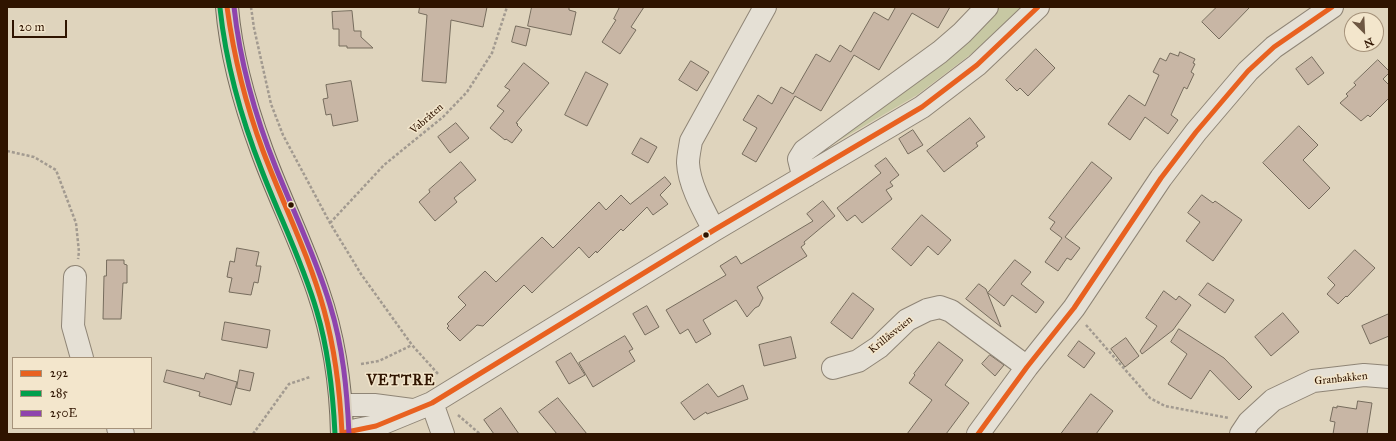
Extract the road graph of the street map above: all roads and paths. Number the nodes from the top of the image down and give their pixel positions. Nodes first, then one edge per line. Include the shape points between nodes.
1 (227, 7) edge
2 (251, 7) edge
3 (507, 7) edge
4 (765, 7) edge
5 (988, 7) edge
6 (1038, 7) edge
7 (1332, 7) edge
8 (7, 151) edge
9 (806, 176) junction
10 (330, 223) junction
11 (714, 230) junction
12 (75, 277) joint
13 (1074, 308) junction
14 (412, 345) junction
15 (82, 357) edge
16 (361, 364) dead end
17 (1027, 367) junction
18 (833, 368) dead end
19 (310, 376) dead end
20 (1389, 377) edge
21 (453, 390) junction
22 (341, 405) junction
23 (423, 407) junction
24 (1245, 428) edge
25 (253, 434) edge
26 (342, 434) edge
27 (443, 434) edge
28 (480, 434) edge
29 (978, 434) edge

1 - 22 main road via 233,48 248,110 328,324
2 - 10 path via 271,104 284,135
3 - 10 path, Vabråten via 492,53 467,92 443,117 384,165
4 - 11 street via 691,141 688,163 692,182
5 - 9 street via 940,52 804,151 799,159
6 - 9 street via 977,65 922,107
7 - 13 street via 1274,47 1230,91 1161,178
8 - 12 path via 34,157 56,170 76,224 79,252
9 - 11 street
10 - 14 path via 361,274
11 - 21 street
12 - 15 street via 73,326
13 - 17 street
13 - 24 path via 1086,326 1150,398 1165,406
14 - 16 path via 379,361
14 - 21 path
17 - 18 street, Krillåsveien via 951,311 940,307 927,310 908,320 858,361
17 - 29 street
19 - 25 path via 289,384
20 - 24 street, Granbakken via 1364,375 1312,381 1272,400
21 - 23 street
21 - 28 path via 456,414
22 - 23 street
22 - 26 main road
23 - 26 street via 376,426
23 - 27 street

